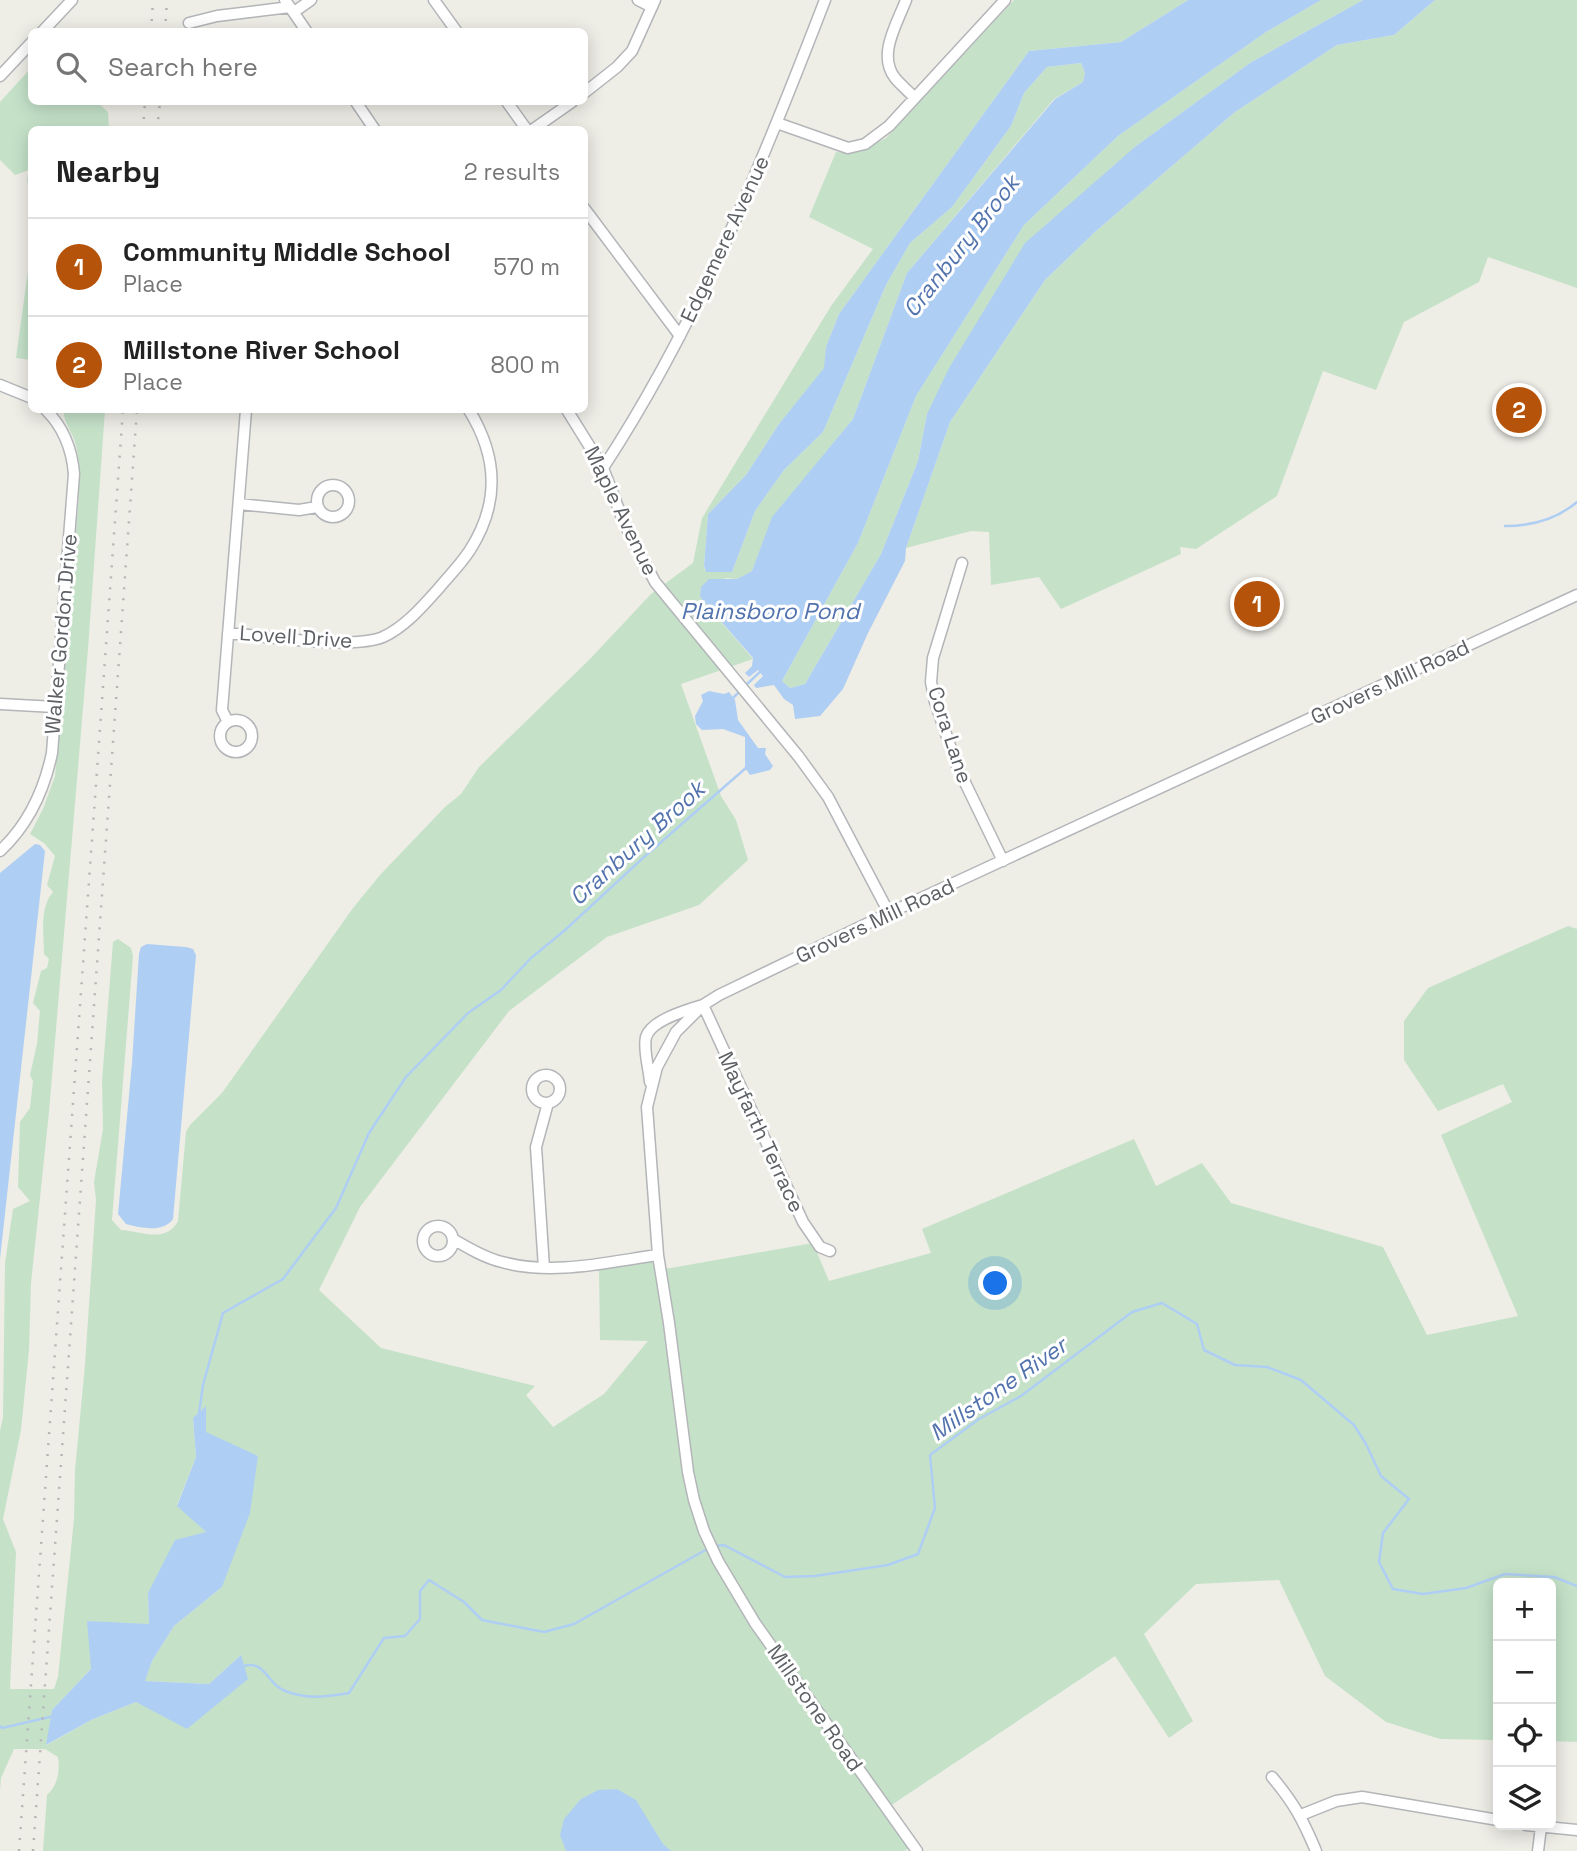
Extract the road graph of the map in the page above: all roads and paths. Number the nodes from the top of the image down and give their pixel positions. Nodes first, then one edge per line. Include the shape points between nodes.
1 (72, 0) edge
2 (312, 0) edge
3 (434, 0) edge
4 (638, 0) edge
5 (825, 0) edge
6 (906, 0) edge
7 (1005, 0) edge
8 (654, 4) edge
9 (290, 6) edge
10 (190, 23) dead end
11 (45, 28) edge
12 (304, 28) edge
13 (454, 28) edge
14 (28, 46) edge
15 (0, 76) edge
16 (588, 90) edge
17 (915, 98) junction
18 (358, 105) edge
19 (509, 105) edge
20 (568, 105) edge
21 (777, 123) junction
22 (372, 126) edge
23 (524, 126) edge
24 (538, 126) edge
25 (588, 213) edge
26 (680, 336) junction
27 (0, 385) edge
28 (28, 396) edge
29 (49, 413) edge
30 (246, 413) edge
31 (471, 413) edge
32 (569, 413) edge
33 (603, 468) junction
34 (239, 504) junction
35 (317, 507) dead end
36 (962, 563) dead end
37 (1577, 595) edge
38 (228, 633) junction
39 (0, 704) edge
40 (55, 707) junction
41 (228, 722) dead end
42 (0, 851) edge
43 (1003, 861) junction
44 (889, 913) junction
45 (703, 1005) junction
46 (651, 1086) junction
47 (548, 1103) dead end
48 (453, 1240) dead end
49 (830, 1251) dead end
50 (658, 1255) junction
51 (544, 1268) junction
52 (718, 1561) joint
53 (1272, 1777) dead end
54 (1301, 1815) junction
55 (1493, 1819) edge
56 (1556, 1828) edge
57 (1541, 1830) edge
58 (1577, 1830) edge
59 (914, 1850) edge
60 (1316, 1851) edge
61 (1538, 1851) edge

1 - 11 street
2 - 9 street
3 - 13 street
4 - 8 street
5 - 21 street, Edgemere Avenue
6 - 17 street via 887,56 895,78
7 - 17 street
8 - 16 street via 632,51
9 - 10 street
9 - 12 street
14 - 15 street
17 - 21 street via 878,136 848,148
18 - 22 street
19 - 23 street
20 - 24 street
21 - 26 street, Edgemere Avenue
25 - 26 street
26 - 33 street, Edgemere Avenue
27 - 28 street
29 - 40 street, Walker Gordon Drive via 67,440 74,474
30 - 34 street
31 - 38 street, Lovell Drive via 489,453 491,501 469,552 423,606 382,637 357,643
32 - 33 street, Maple Avenue
33 - 44 street, Maple Avenue via 650,575 828,797
34 - 35 street via 299,510
34 - 38 street
36 - 43 street, Cora Lane via 933,659 932,682 957,766
37 - 43 street, Grovers Mill Road
38 - 41 street via 222,710
39 - 40 street
40 - 42 street, Walker Gordon Drive via 45,782 29,817
43 - 44 street, Grovers Mill Road
44 - 45 street, Grovers Mill Road
45 - 46 street, Grovers Mill Road via 664,1050
45 - 46 street via 651,1027 645,1040
45 - 49 street, Mayfarth Terrace via 803,1222 820,1247
46 - 50 street, Grovers Mill Road via 647,1124
47 - 51 street via 536,1157
48 - 51 street via 499,1262
50 - 51 street
50 - 52 street, Grovers Mill Road via 688,1472 704,1531
52 - 59 street, Millstone Road via 765,1638
53 - 54 street
54 - 55 street via 1336,1801 1362,1797
54 - 60 street
56 - 58 street
57 - 61 street

